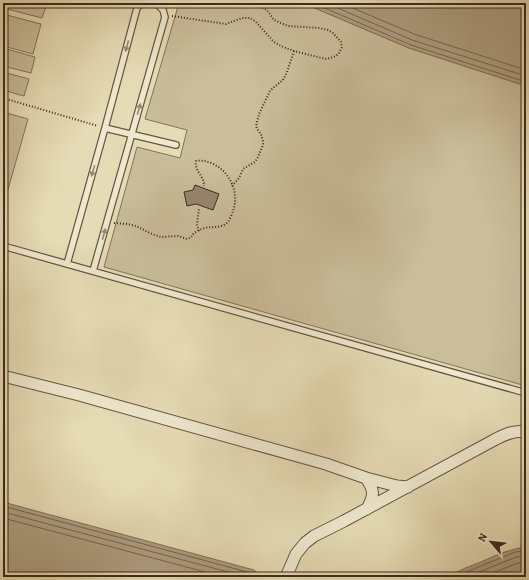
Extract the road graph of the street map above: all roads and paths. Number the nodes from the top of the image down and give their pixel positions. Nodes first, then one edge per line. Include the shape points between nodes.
1 (142, 3) edge
2 (156, 3) edge
3 (250, 3) edge
4 (165, 17) junction
5 (294, 51) junction
6 (3, 98) edge
7 (105, 128) junction
8 (132, 135) junction
9 (176, 145) dead end
10 (204, 186) dead end
11 (232, 186) junction
12 (199, 208) dead end
13 (107, 223) junction
14 (198, 231) junction
15 (3, 246) edge
16 (67, 264) junction
17 (93, 271) junction
18 (3, 376) edge
19 (526, 393) edge
20 (526, 432) edge
21 (366, 478) junction
22 (408, 487) junction
23 (367, 509) junction
24 (286, 577) edge

1 -> 7 lane via 137,8
2 - 4 lane via 163,10
3 - 5 path via 267,10 274,20 288,26 328,30 341,42 342,47 336,56 327,59
4 - 5 path via 175,16 226,24 250,18 274,42
8 -> 4 lane
5 - 11 path via 283,80 272,88 259,114 256,126 263,145 258,157 255,162 243,169
6 - 7 path
7 - 8 lane
7 -> 16 lane
8 - 9 lane
8 - 13 lane
10 - 11 path via 195,164 198,160 217,166 225,173
11 - 14 path via 235,205 228,222
12 - 14 path
13 - 14 path via 136,226 161,237 178,236 188,239
17 -> 13 lane
15 - 16 lane
16 - 17 lane
17 - 19 lane
18 - 21 street via 326,464
20 - 22 street via 516,431 502,436
21 - 22 street
21 - 23 street via 373,492
22 - 23 street
23 - 24 street via 314,536 296,554

